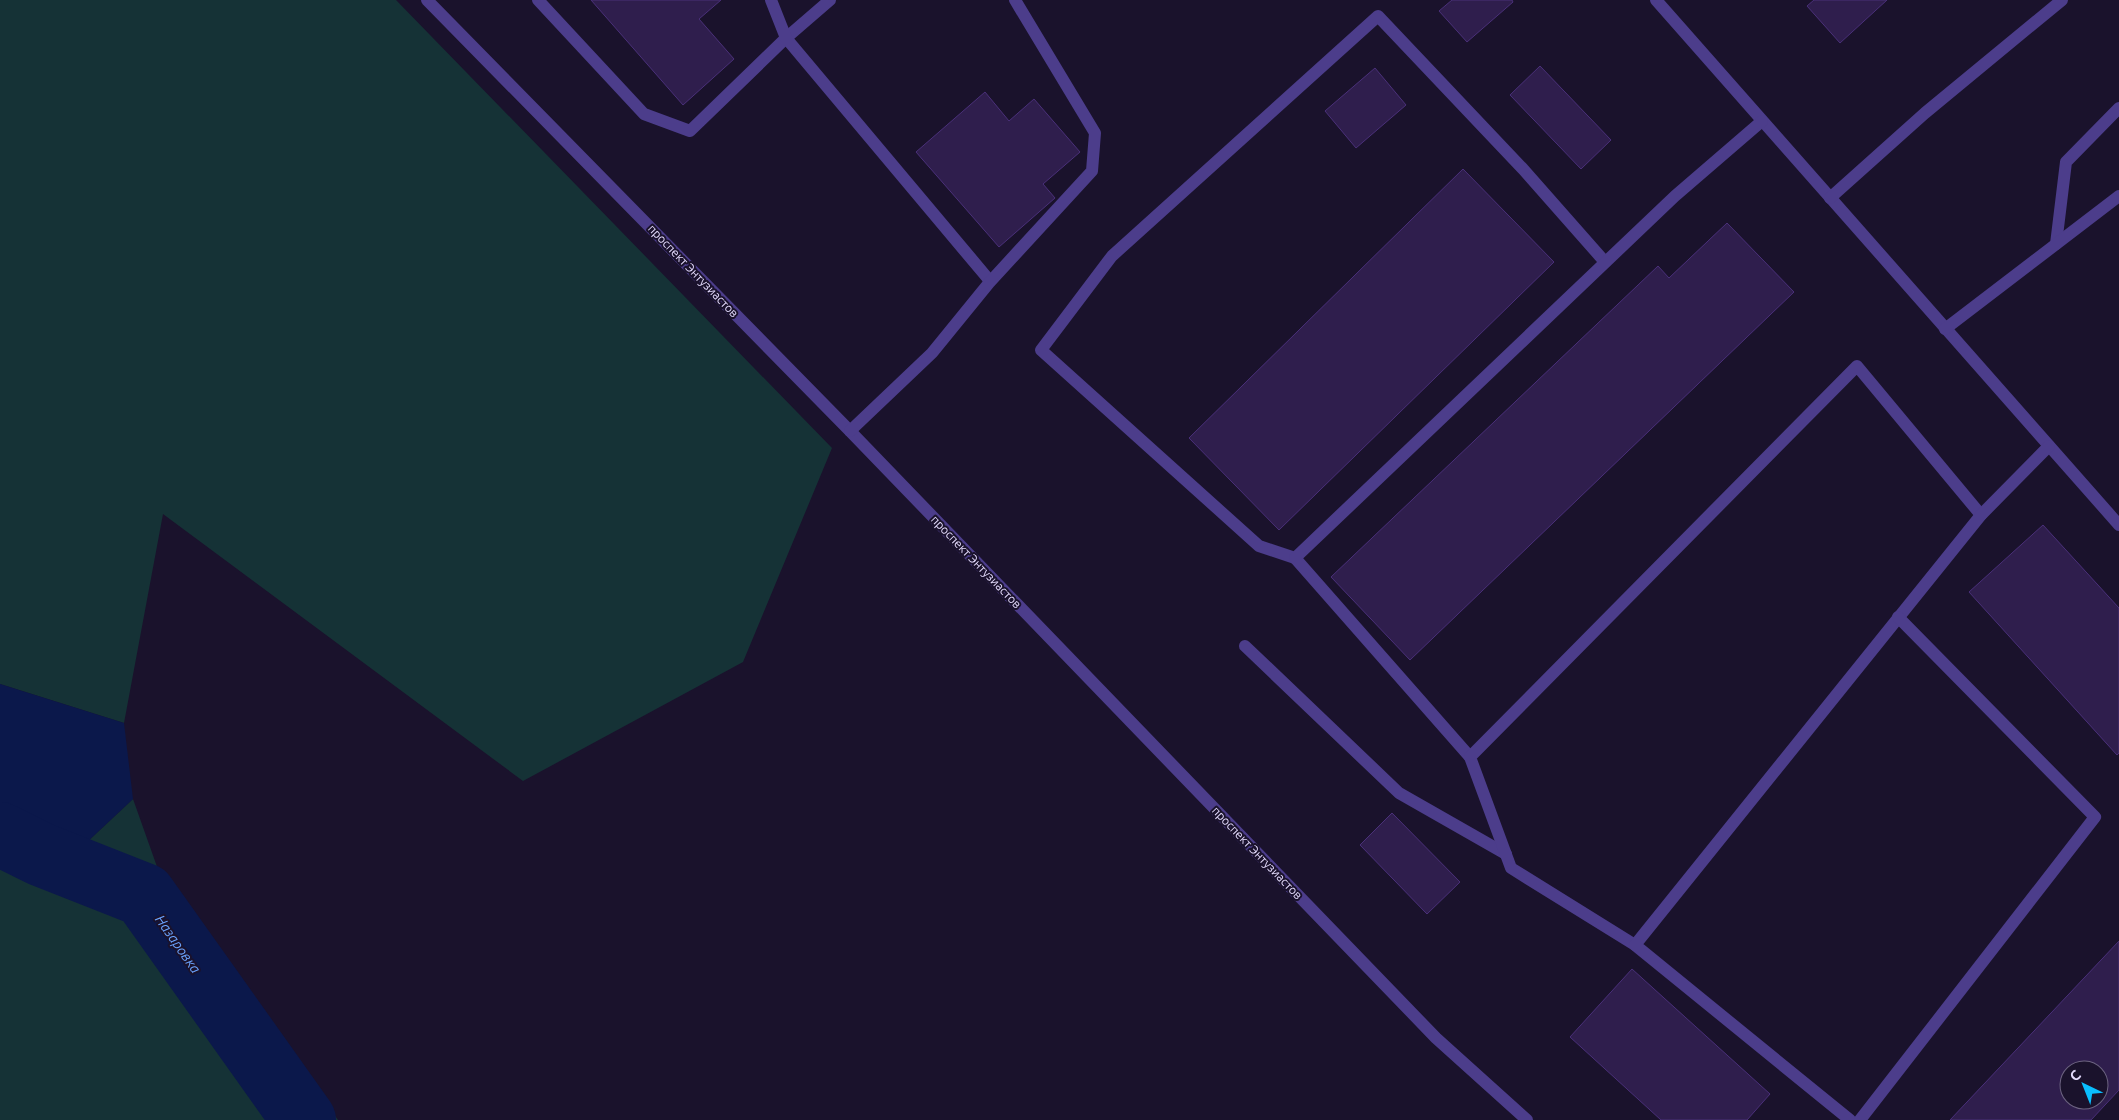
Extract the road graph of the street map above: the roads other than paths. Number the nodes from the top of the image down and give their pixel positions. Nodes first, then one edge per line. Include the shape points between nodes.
1 (428, 0) edge
2 (538, 0) edge
3 (770, 0) edge
4 (830, 0) edge
5 (1016, 0) edge
6 (2062, 0) edge
7 (1663, 2) edge
8 (786, 38) junction
9 (2119, 108) edge
10 (1762, 120) junction
11 (2119, 196) edge
12 (1830, 198) junction
13 (2056, 244) junction
14 (1605, 262) junction
15 (990, 281) junction
16 (1945, 329) junction
17 (850, 432) junction
18 (2049, 446) junction
19 (1980, 515) junction
20 (2119, 525) edge
21 (1295, 558) junction
22 (1898, 617) junction
23 (1245, 646) dead end
24 (1470, 756) junction
25 (1506, 854) junction
26 (1635, 945) junction
27 (1527, 1120) edge
28 (1850, 1120) edge
29 (1860, 1120) edge

1 - 17 street, проспект Энтузиастов
2 - 8 street via 644,114 690,131
3 - 8 street
4 - 8 street
5 - 15 street via 1094,132 1092,171
6 - 12 street via 1925,113
7 - 10 street
8 - 15 street
9 - 13 street via 2066,162
10 - 12 street
10 - 14 street
11 - 13 street
12 - 16 street
13 - 16 street
14 - 21 street
14 - 21 street via 1378,16 1112,256 1041,350 1259,546
15 - 17 street via 932,353
16 - 18 street
17 - 27 street, проспект Энтузиастов via 1436,1038
18 - 19 street
18 - 20 street
19 - 22 street
19 - 24 street via 1857,366
21 - 24 street
22 - 26 street
22 - 29 street via 2095,817
23 - 25 street via 1399,793
24 - 25 street
25 - 26 street via 1511,868
26 - 28 street

